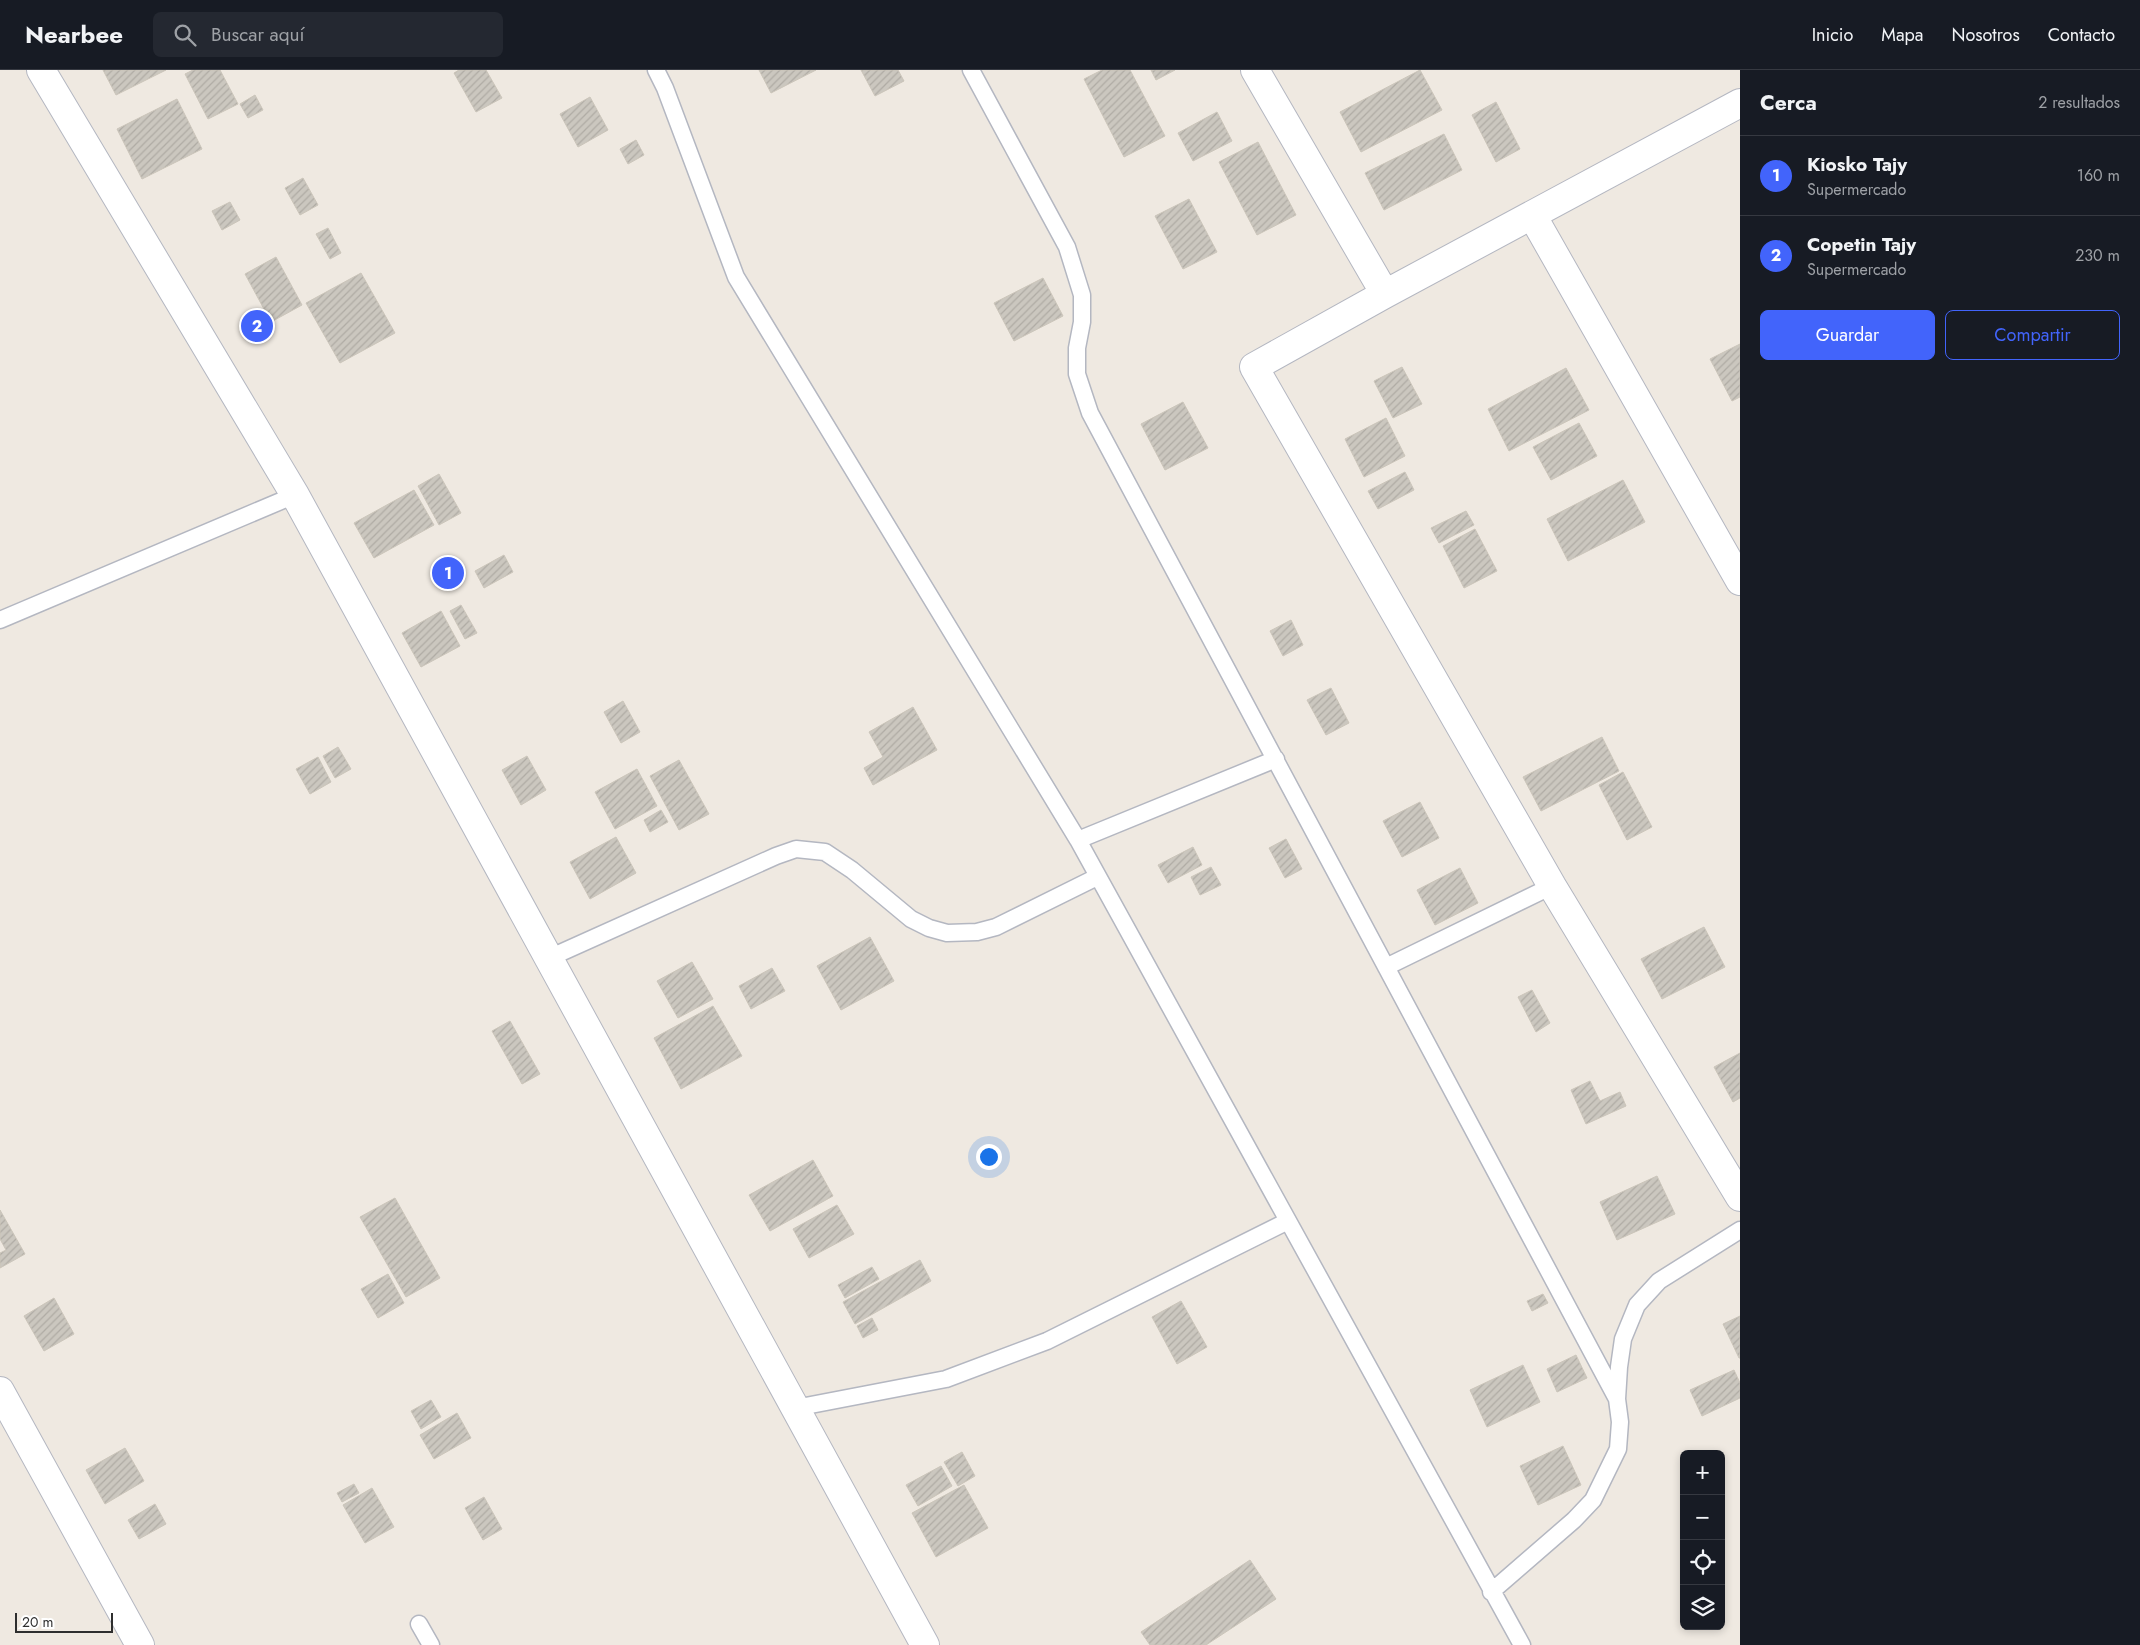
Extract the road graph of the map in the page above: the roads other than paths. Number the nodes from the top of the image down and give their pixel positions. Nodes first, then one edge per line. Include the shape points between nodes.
1 (41, 70) edge
2 (656, 70) edge
3 (971, 70) edge
4 (1255, 70) edge
5 (1740, 103) edge
6 (1532, 215) junction
7 (1385, 294) junction
8 (296, 495) junction
9 (1740, 581) edge
10 (0, 620) edge
11 (1276, 759) junction
12 (1078, 840) junction
13 (1097, 876) junction
14 (1552, 886) junction
15 (549, 958) junction
16 (1386, 967) junction
17 (1740, 1197) edge
18 (1288, 1221) junction
19 (1740, 1230) edge
20 (0, 1391) edge
21 (1617, 1399) junction
22 (795, 1408) junction
23 (1491, 1592) junction
24 (419, 1624) dead end
25 (140, 1645) edge
26 (431, 1645) edge
27 (925, 1645) edge
28 (1522, 1645) edge

1 - 8 street
2 - 12 lane via 736,277
3 - 11 lane via 1067,247 1082,295 1077,374 1090,413
4 - 7 street
5 - 6 street
6 - 7 street
6 - 9 street
7 - 14 street via 1254,367
8 - 10 lane
8 - 15 street
11 - 12 lane
11 - 16 lane
12 - 13 lane
13 - 15 lane via 996,927 977,932 947,933 911,919 825,852 796,849
13 - 18 lane
14 - 16 lane
14 - 17 street
15 - 22 street
16 - 21 lane
18 - 22 lane via 1047,1341 946,1379
18 - 23 lane
19 - 21 lane via 1658,1281 1637,1306 1624,1339
20 - 25 street
21 - 23 lane via 1620,1422 1618,1449 1593,1500
22 - 27 street
23 - 28 lane
24 - 26 lane

